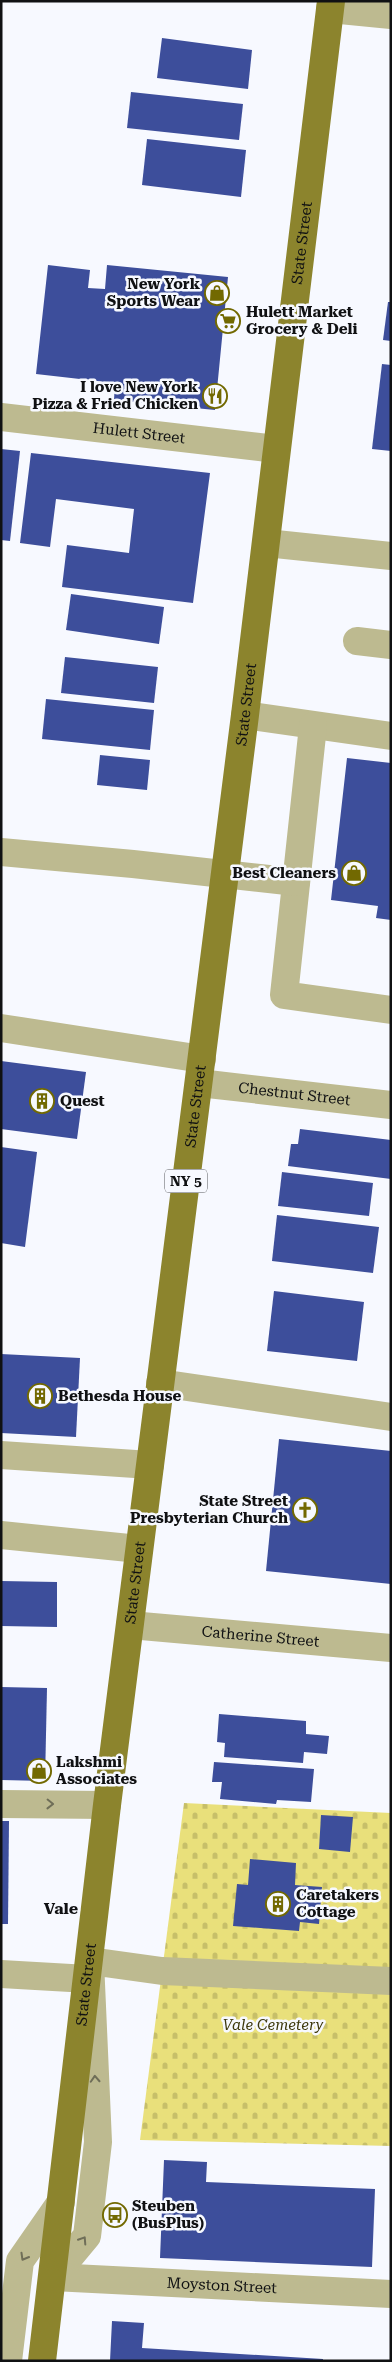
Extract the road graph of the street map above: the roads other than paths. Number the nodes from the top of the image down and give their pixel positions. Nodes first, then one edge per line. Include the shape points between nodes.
1 (331, 5) edge
2 (391, 15) edge
3 (1, 417) edge
4 (276, 449) junction
5 (266, 543) junction
6 (391, 556) edge
7 (358, 641) dead end
8 (391, 645) edge
9 (245, 715) junction
10 (313, 726) junction
11 (391, 736) edge
12 (1, 852) edge
13 (225, 874) junction
14 (296, 882) junction
15 (391, 1010) edge
16 (1, 1028) edge
17 (200, 1071) junction
18 (391, 1105) edge
19 (160, 1384) junction
20 (391, 1417) edge
21 (1, 1455) edge
22 (150, 1465) junction
23 (1, 1536) edge
24 (139, 1549) junction
25 (130, 1625) junction
26 (391, 1648) edge
27 (1, 1804) edge
28 (107, 1805) junction
29 (89, 1970) junction
30 (1, 1974) edge
31 (391, 1980) edge
32 (61, 2202) junction
33 (53, 2277) junction
34 (391, 2294) edge
35 (8, 2361) edge
36 (42, 2361) edge

1 - 2 street
1 - 4 main road, State Street / NY 5
3 - 4 street, Hulett Street
4 - 5 main road, State Street / NY 5
5 - 6 street
5 - 9 main road, State Street / NY 5
7 - 8 street
9 - 10 street
9 - 13 main road, State Street / NY 5
10 - 11 street
10 - 14 street
12 - 13 street
13 - 14 street
13 - 17 main road, State Street / NY 5
14 - 15 street via 284,995
16 - 17 street, Chestnut Street
17 - 18 street, Chestnut Street
17 - 19 main road, State Street / NY 5
19 - 20 street
19 - 22 main road, State Street / NY 5
21 - 22 street
22 - 24 main road, State Street / NY 5
23 - 24 street
24 - 25 main road, State Street / NY 5
25 - 26 street, Catherine Street
25 - 28 main road, State Street / NY 5
27 -> 28 street
28 - 29 main road, State Street / NY 5
29 - 30 street
29 - 31 street
29 - 32 main road, State Street / NY 5
33 -> 29 street via 87,2236 98,2142
32 - 33 main road, State Street / NY 5
32 -> 35 street via 20,2261
33 - 34 street, Moyston Street
33 - 36 main road, State Street / NY 5

